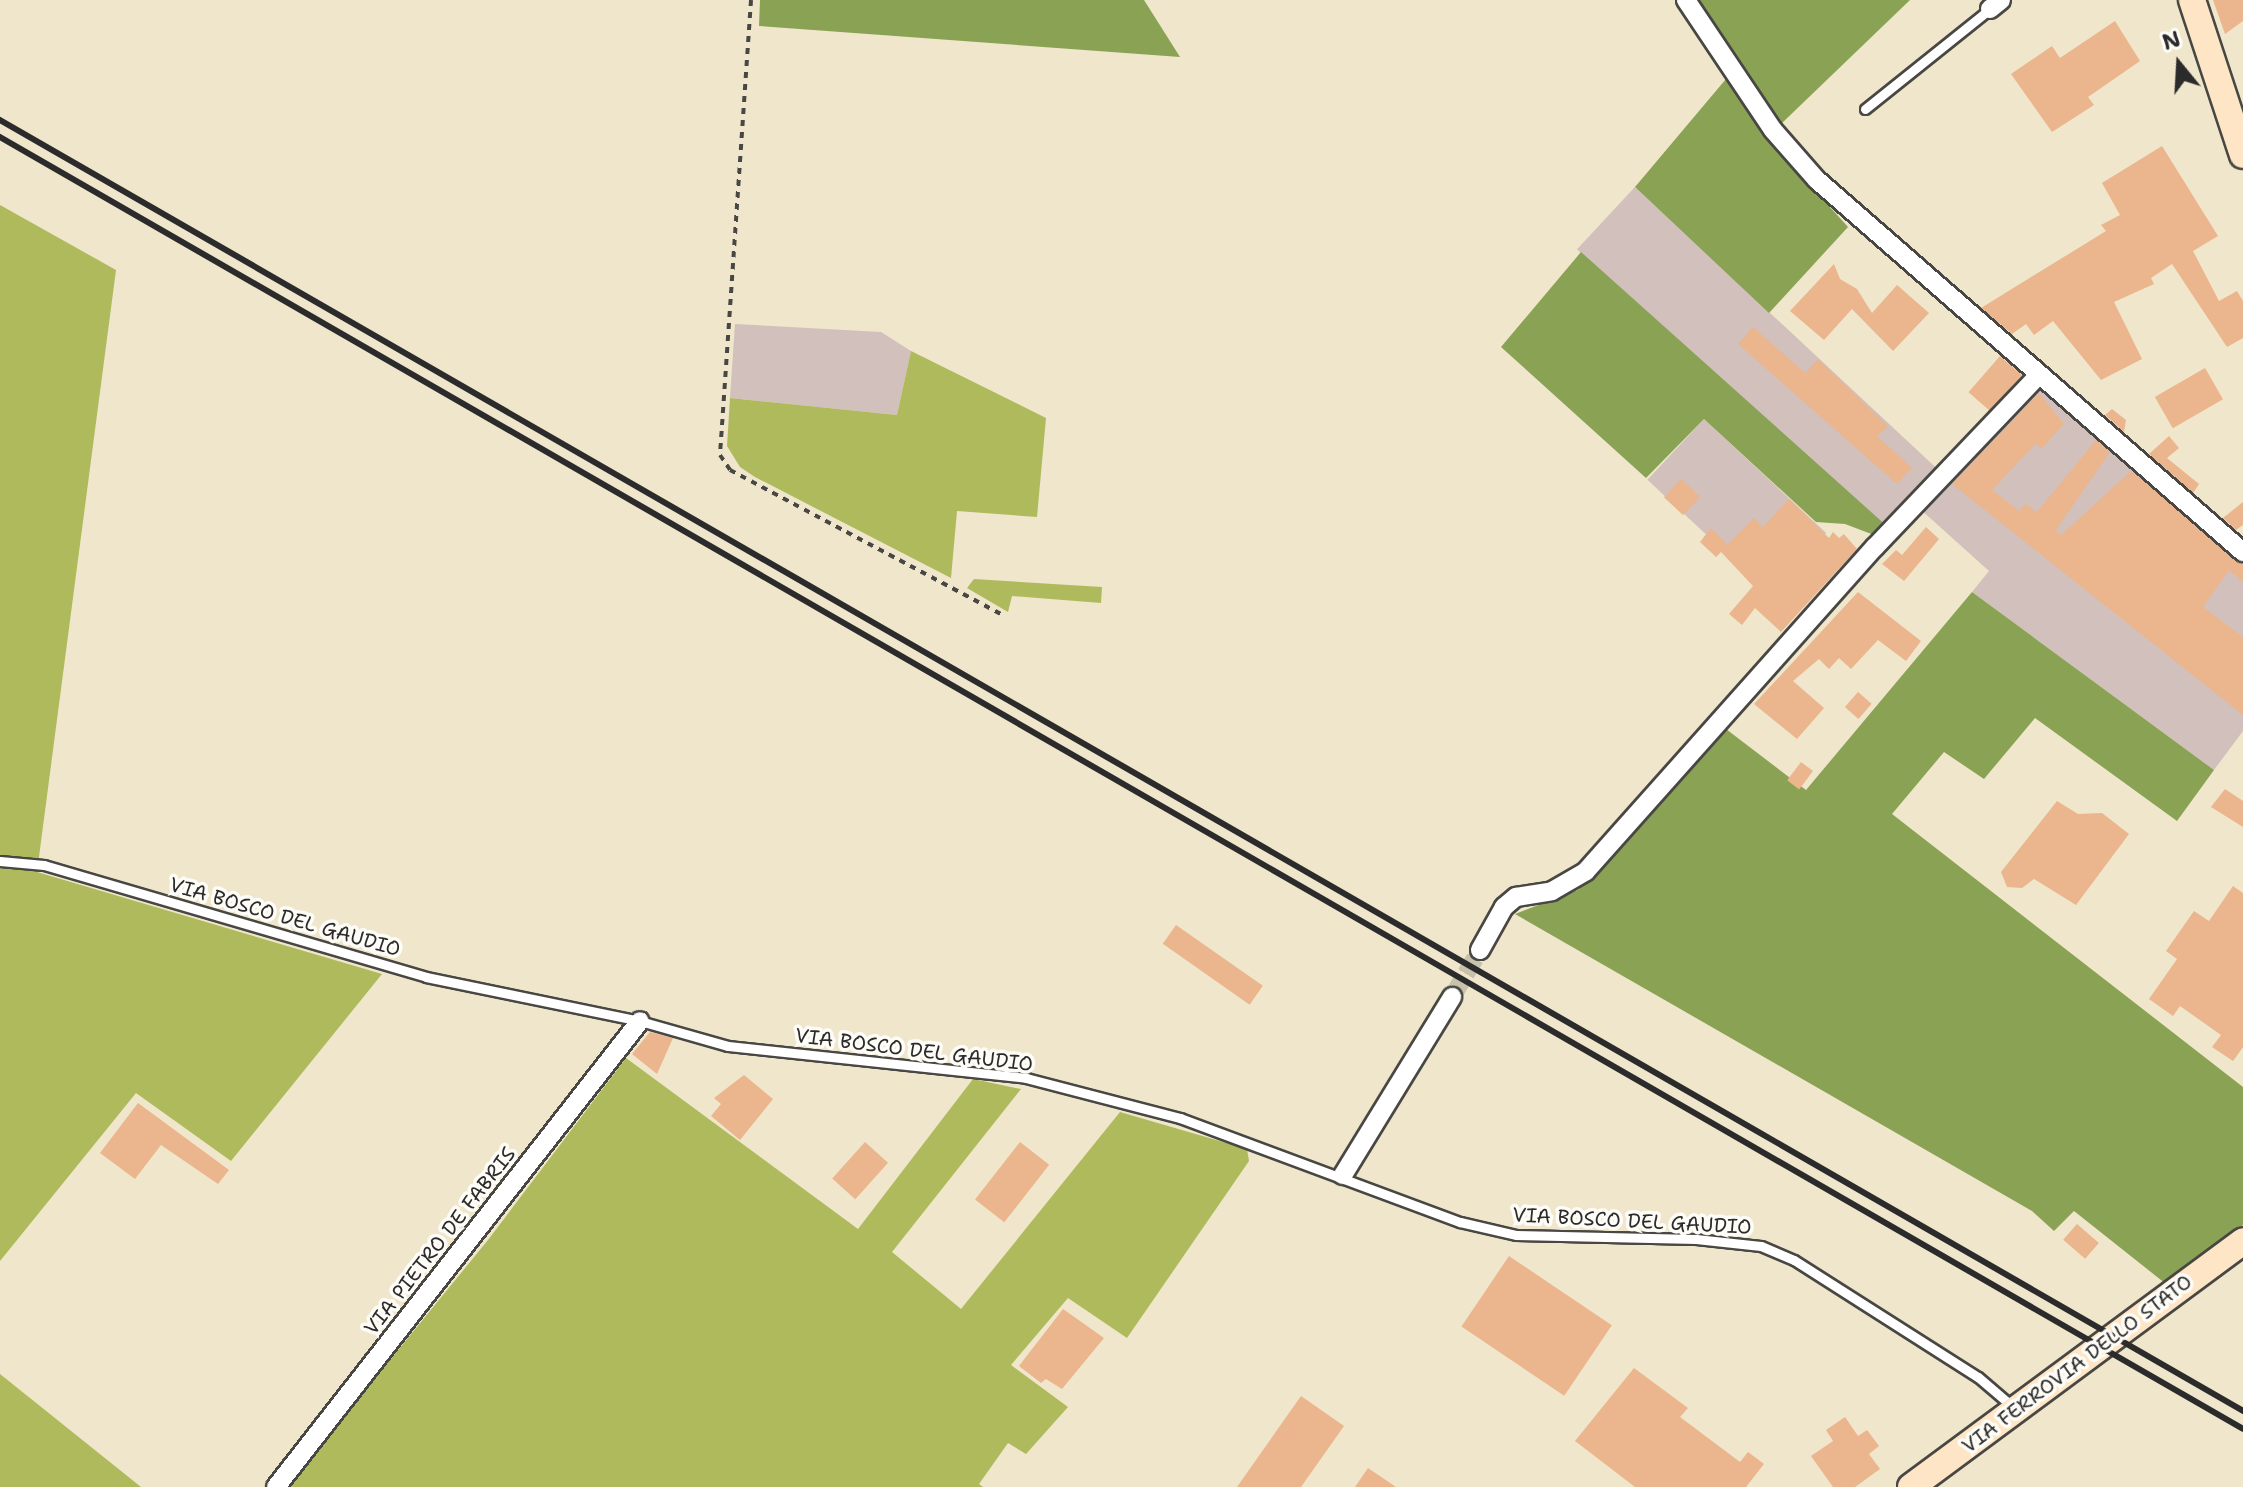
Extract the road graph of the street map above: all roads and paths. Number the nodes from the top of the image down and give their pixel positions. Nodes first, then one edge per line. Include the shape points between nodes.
1 (751, 0) edge
2 (1686, 0) edge
3 (2192, 0) edge
4 (1995, 4) edge
5 (1865, 109) dead end
6 (2243, 155) edge
7 (2039, 375) junction
8 (2243, 552) edge
9 (1001, 614) dead end
10 (0, 861) edge
11 (1480, 950) tunnel mouth
12 (1452, 997) tunnel mouth
13 (640, 1021) junction
14 (1343, 1175) junction
15 (2243, 1241) edge
16 (2016, 1409) junction
17 (276, 1487) edge
18 (1911, 1487) edge

1 - 9 path via 720,455 730,470
2 - 7 street via 1773,130 1817,180
3 - 6 main road
4 - 5 lane
7 - 8 street
7 - 11 street via 1875,547 1586,871 1552,891 1516,897 1504,907
10 - 13 lane, VIA BOSCO DEL GAUDIO via 44,865 426,977
12 - 14 street
13 - 14 lane, VIA BOSCO DEL GAUDIO via 728,1046 1026,1078 1180,1118
13 - 17 street, VIA PIETRO DE FABRIS
14 - 16 lane, VIA BOSCO DEL GAUDIO via 1460,1222 1516,1235 1696,1239 1761,1246 1794,1260 1965,1369
15 - 16 main road, VIA FERROVIA DELLO STATO
16 - 18 main road, VIA FERROVIA DELLO STATO

